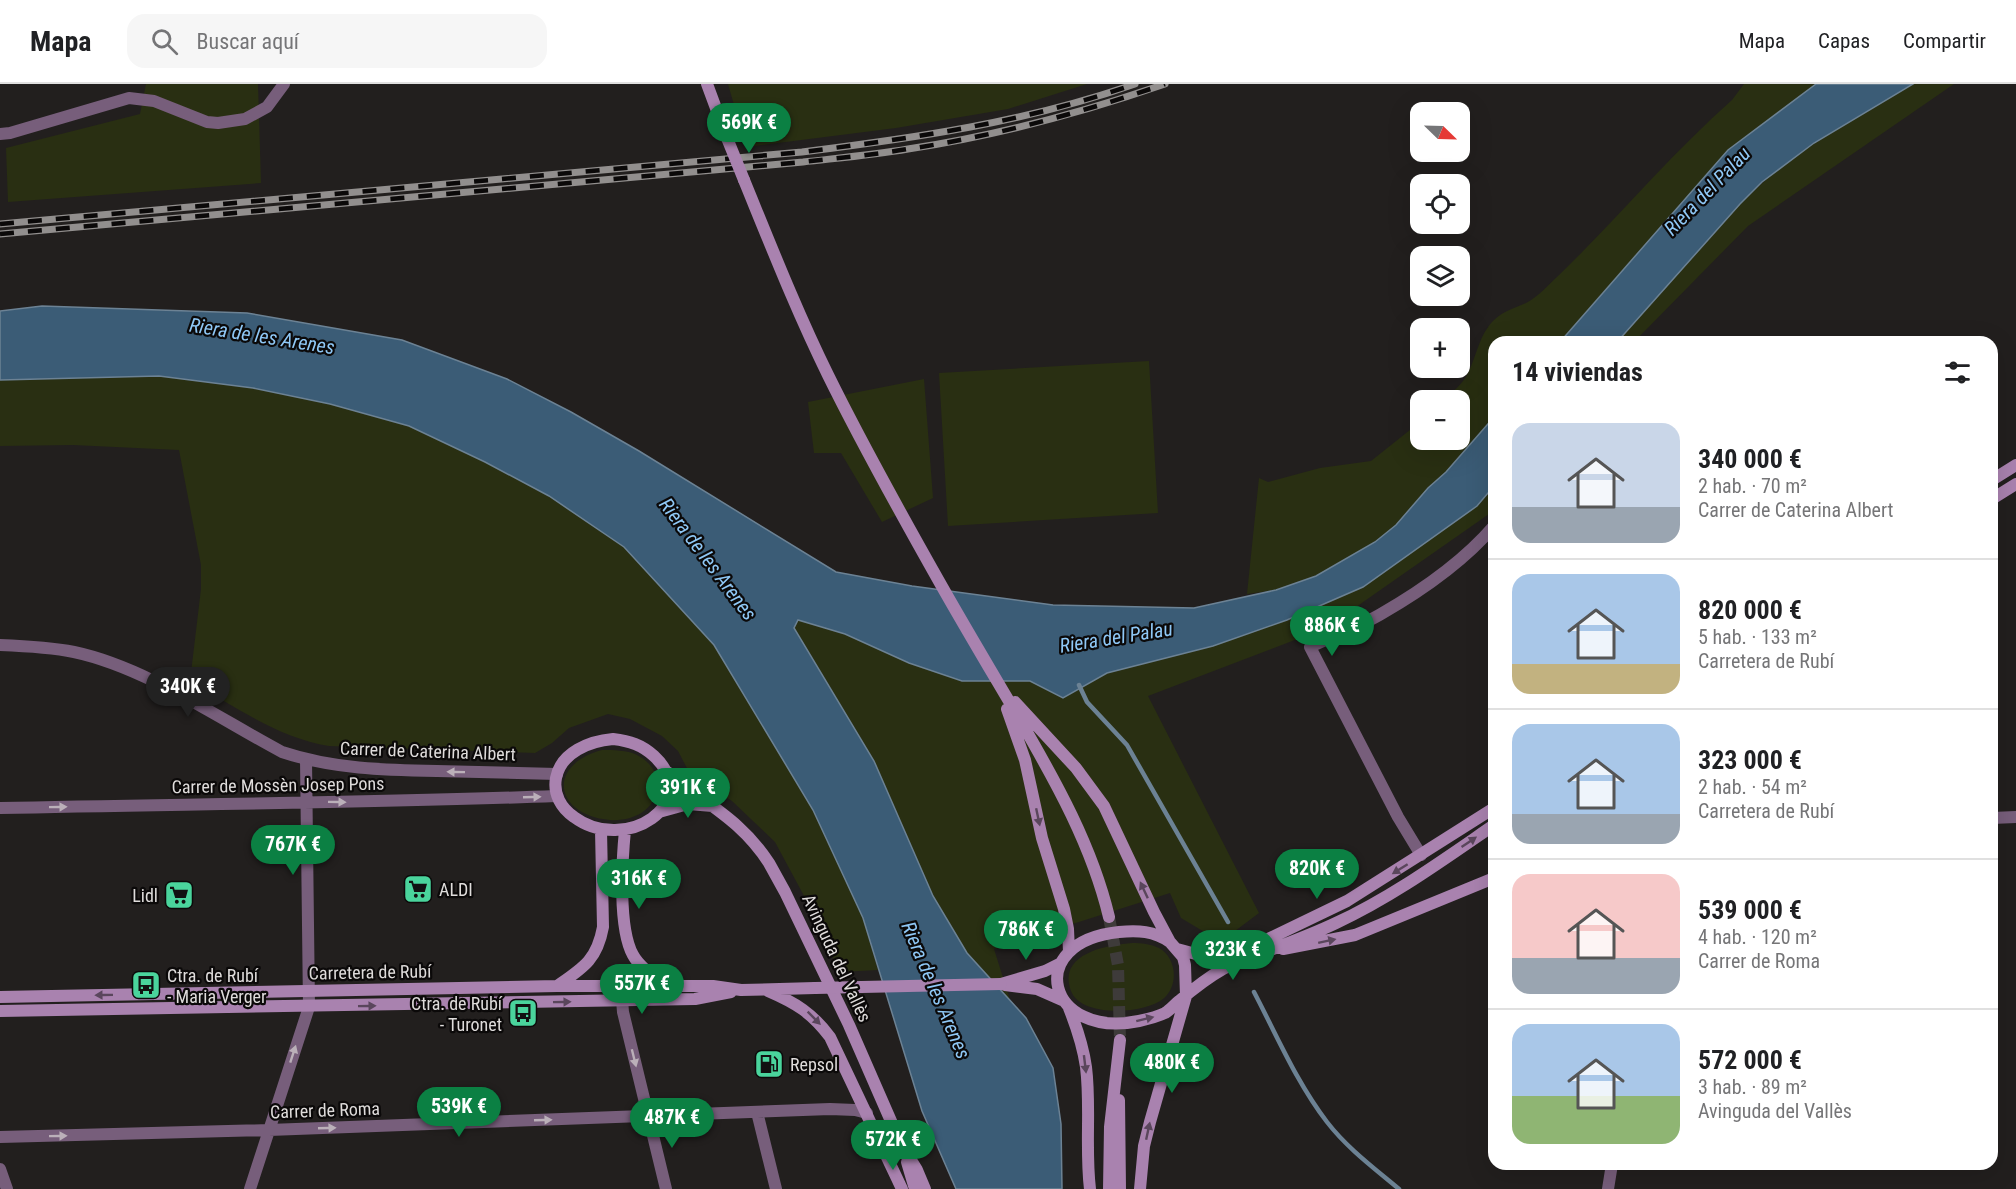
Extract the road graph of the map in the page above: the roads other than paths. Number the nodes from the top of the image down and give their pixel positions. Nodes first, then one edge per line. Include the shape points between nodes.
1 (284, 84) edge
2 (707, 84) edge
3 (0, 134) edge
4 (2016, 465) edge
5 (1998, 476) edge
6 (2016, 484) edge
7 (1998, 495) edge
8 (1488, 532) edge
9 (0, 645) edge
10 (1000, 685) junction
11 (306, 760) junction
12 (665, 770) junction
13 (556, 774) junction
14 (556, 796) junction
15 (306, 802) junction
16 (714, 806) junction
17 (0, 808) edge
18 (659, 812) junction
19 (1488, 812) edge
20 (1488, 816) edge
21 (1998, 818) edge
22 (2016, 818) edge
23 (1474, 822) junction
24 (1488, 829) edge
25 (601, 830) junction
26 (625, 830) junction
27 (1420, 855) junction
28 (1488, 880) edge
29 (1109, 917) tunnel mouth
30 (1174, 946) junction
31 (1069, 951) junction
32 (1269, 951) junction
33 (1061, 963) junction
34 (1001, 984) junction
35 (557, 986) junction
36 (667, 986) junction
37 (687, 986) junction
38 (741, 990) junction
39 (764, 990) junction
40 (310, 992) junction
41 (0, 997) edge
42 (1183, 998) junction
43 (622, 1000) junction
44 (1066, 1004) junction
45 (309, 1007) junction
46 (0, 1011) edge
47 (1120, 1040) tunnel mouth
48 (1118, 1069) junction
49 (757, 1112) junction
50 (867, 1113) junction
51 (648, 1117) junction
52 (269, 1130) junction
53 (0, 1137) edge
54 (901, 1144) junction
55 (0, 1169) edge
56 (1611, 1170) edge
57 (7, 1189) edge
58 (250, 1189) edge
59 (666, 1189) edge
60 (776, 1189) edge
61 (902, 1189) edge
62 (915, 1189) edge
63 (925, 1189) edge
64 (1090, 1189) edge
65 (1109, 1189) edge
66 (1120, 1189) edge
67 (1140, 1189) edge
68 (1608, 1189) edge

1 - 3 street via 267,107 245,119 207,122 154,101 129,98
2 - 10 main road, bridge via 785,281 827,374 890,495
4 - 5 main road
6 - 7 main road
8 - 27 street via 1419,590 1380,615 1310,647
9 - 11 street, Carrer de Caterina Albert via 76,652 117,666 282,752
10 - 29 main road via 1081,835
30 -> 10 main road via 1104,806 1076,768
10 -> 31 main road via 1025,760 1042,838 1064,909
13 -> 11 street, Carrer de Caterina Albert via 376,770
11 - 15 street
12 - 13 main road via 644,747 613,739 585,745
12 - 16 main road, Avinguda del Vallès
12 - 18 main road via 669,794
13 - 14 main road
15 -> 14 street, Carrer de Mossèn Josep Pons
14 - 25 main road via 569,814
17 -> 15 street, Carrer de Mossèn Josep Pons
15 - 40 street
16 - 18 main road via 688,804
16 - 54 main road, Avinguda del Vallès via 737,824 769,863 844,1015
18 - 26 main road via 645,823
19 - 23 main road
20 - 23 main road
21 - 22 street
23 - 27 main road
32 -> 24 main road via 1367,907
25 - 26 main road
25 - 35 main road via 601,938 591,960
26 - 36 main road via 627,939 633,955
27 -> 30 main road via 1347,901 1266,940 1207,957
32 -> 28 main road via 1355,935
30 - 31 main road via 1155,934 1130,931 1085,940
30 - 42 main road via 1182,957 1187,980
31 - 33 main road
32 - 42 main road via 1224,969
33 - 34 main road
33 - 44 main road via 1058,982
34 - 39 main road, Carretera de Rubí, bridge
34 - 44 main road via 1037,989
35 - 36 main road, Carretera de Rubí
35 - 40 main road, Carretera de Rubí
36 - 37 main road, Carretera de Rubí
37 - 38 main road, Carretera de Rubí
37 - 43 main road via 634,994
38 - 39 main road, Carretera de Rubí
38 - 43 main road, Carretera de Rubí via 694,999
39 -> 50 main road via 805,1009 818,1022 830,1037
40 -> 41 main road, Carretera de Rubí
40 - 45 street
44 -> 42 main road via 1085,1018 1122,1023 1165,1013
67 -> 42 main road via 1144,1146
45 -> 43 main road, Carretera de Rubí
43 -> 51 street
44 -> 64 main road via 1080,1037 1086,1067
45 - 46 main road, Carretera de Rubí
52 -> 45 street
47 - 48 main road
48 - 65 main road via 1110,1127
48 - 66 main road
49 - 50 street, Carrer de Roma via 830,1109
49 - 51 street, Carrer de Roma
49 - 60 street
50 - 61 main road
52 -> 51 street, Carrer de Roma
51 - 59 street
53 -> 52 street, Carrer de Roma
52 - 58 street
54 - 62 main road, Avinguda del Vallès
54 - 63 main road, Avinguda del Vallès
55 - 57 street
56 - 68 street

